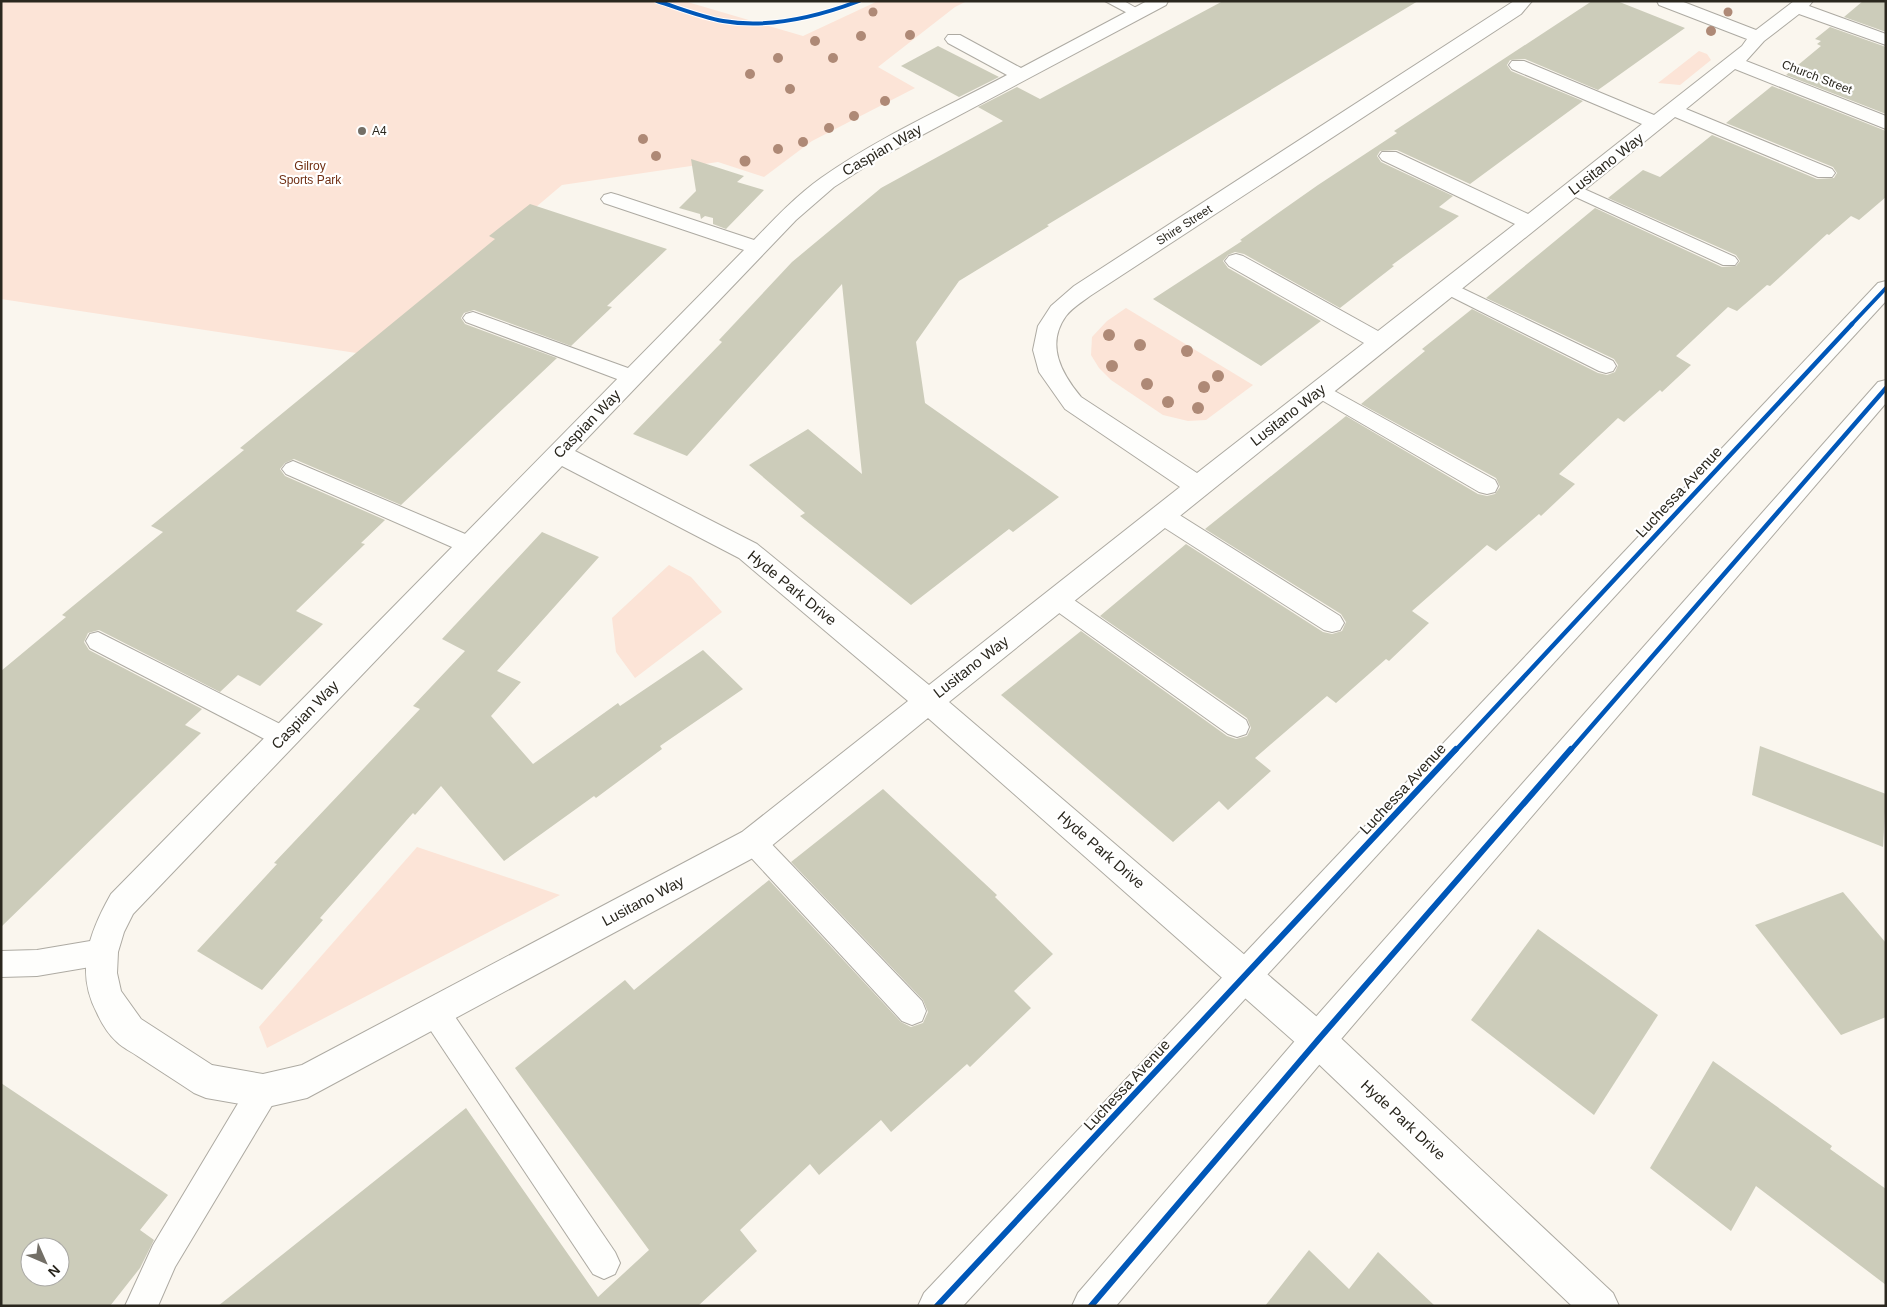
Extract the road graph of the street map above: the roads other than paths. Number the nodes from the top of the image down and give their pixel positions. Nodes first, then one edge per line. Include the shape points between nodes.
1 (1112, 1) edge
2 (1160, 1) edge
3 (1524, 1) edge
4 (1666, 1) edge
5 (1801, 4) edge
6 (1138, 13) junction
7 (954, 40) dead end
8 (1886, 40) edge
9 (1746, 50) junction
10 (1518, 65) dead end
11 (1021, 75) junction
12 (1877, 100) dead end
13 (1665, 117) junction
14 (1886, 123) edge
15 (1389, 156) dead end
16 (1825, 173) dead end
17 (1573, 189) junction
18 (611, 199) dead end
19 (1530, 223) junction
20 (758, 248) junction
21 (1236, 261) dead end
22 (1729, 261) dead end
23 (1449, 288) junction
24 (1886, 288) edge
25 (473, 318) dead end
26 (1380, 342) junction
27 (1606, 366) dead end
28 (632, 377) junction
29 (1886, 388) edge
30 (1320, 390) junction
31 (558, 453) junction
32 (293, 469) dead end
33 (1198, 486) junction
34 (1487, 486) dead end
35 (1162, 515) junction
36 (469, 545) junction
37 (1056, 599) junction
38 (1332, 622) dead end
39 (98, 641) dead end
40 (928, 700) junction
41 (1236, 728) dead end
42 (283, 737) junction
43 (753, 842) junction
44 (102, 952) junction
45 (1, 964) edge
46 (1246, 976) junction
47 (912, 1011) dead end
48 (435, 1012) junction
49 (1318, 1040) junction
50 (263, 1091) junction
51 (604, 1262) dead end
52 (141, 1306) edge
53 (937, 1306) edge
54 (1091, 1306) edge
55 (1600, 1306) edge

1 - 6 lane
2 - 6 street, Caspian Way
3 - 33 street, Shire Street via 1515,10 1082,291 1056,313 1044,337 1043,352 1057,386 1073,403
4 - 9 street
5 - 8 street
5 - 9 street, Lusitano Way
6 - 11 street, Caspian Way
7 - 11 street
9 - 12 street, Church Street
9 - 13 street, Lusitano Way
9 - 14 street
10 - 13 street
11 - 20 street, Caspian Way via 848,168 808,199
13 - 16 street
13 - 17 street, Lusitano Way
15 - 19 street
17 - 19 street, Lusitano Way
17 - 22 lane
18 - 20 street
19 - 23 street, Lusitano Way
20 - 28 street, Caspian Way
21 - 26 street
23 - 26 street, Lusitano Way
23 - 27 lane
24 - 46 street, Luchessa Avenue
25 - 28 lane
26 - 30 street, Lusitano Way
28 - 31 street, Caspian Way
29 - 49 street
30 - 33 street, Lusitano Way
30 - 34 lane
31 - 36 street, Caspian Way
31 - 40 street, Hyde Park Drive via 748,551
32 - 36 lane
33 - 35 street, Lusitano Way
35 - 37 street, Lusitano Way
35 - 38 lane
36 - 42 street, Caspian Way
37 - 40 street, Lusitano Way
37 - 41 lane
39 - 42 lane
40 - 43 street, Lusitano Way
40 - 46 street, Hyde Park Drive
42 - 44 street, Caspian Way via 122,904 109,928
43 - 47 lane
43 - 48 street, Lusitano Way
44 - 45 lane via 37,963
44 - 50 street, Lusitano Way via 105,995 129,1031 206,1080
46 - 49 street, Hyde Park Drive
46 - 53 street, Luchessa Avenue
48 - 50 street, Lusitano Way via 307,1081
48 - 51 lane
49 - 54 street
49 - 55 street, Hyde Park Drive
50 - 52 lane via 164,1256

